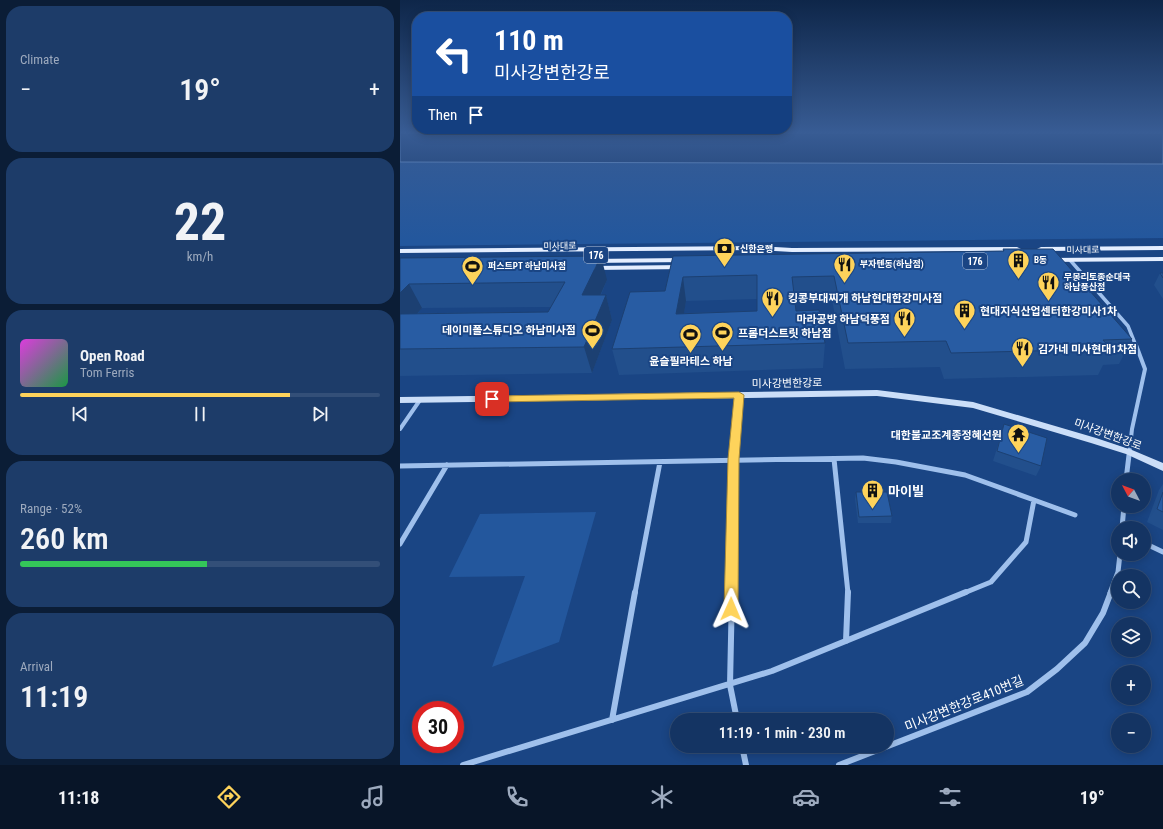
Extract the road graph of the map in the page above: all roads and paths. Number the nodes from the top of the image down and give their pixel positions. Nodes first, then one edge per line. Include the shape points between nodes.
1 (1163, 248) edge
2 (792, 250) junction
3 (400, 251) edge
4 (400, 258) edge
5 (1163, 259) edge
6 (1038, 260) edge
7 (1070, 260) junction
8 (690, 264) edge
9 (581, 265) edge
10 (739, 395) junction
11 (400, 400) edge
12 (420, 400) junction
13 (400, 429) edge
14 (1129, 452) junction
15 (734, 459) junction
16 (834, 459) junction
17 (660, 462) junction
18 (447, 465) junction
19 (400, 466) edge
20 (1163, 467) edge
21 (1127, 473) edge
22 (1034, 500) junction
23 (1075, 515) dead end
24 (400, 544) edge
25 (1151, 546) edge
26 (1163, 552) edge
27 (1119, 561) edge
28 (846, 641) junction
29 (730, 684) junction
30 (736, 713) edge
31 (612, 720) junction
32 (743, 753) edge
33 (463, 765) edge
34 (746, 765) edge
35 (839, 765) edge

1 - 2 main road, 미사대로 / 176
2 - 3 main road, 미사대로 via 759,248
2 - 4 main road, 미사대로 / 176 via 754,253
5 - 7 main road, 미사대로
6 - 7 main road, 미사대로
7 - 14 street via 1128,326 1145,369
8 - 9 main road
10 - 12 street, 미사강변한강로
10 - 14 street, 미사강변한강로 via 877,393 950,401 1062,430
10 - 15 street
11 - 12 street, 미사강변한강로
12 - 13 street
14 - 20 street, 미사강변한강로
14 - 21 street
15 - 16 street
15 - 17 street
15 - 29 street
16 - 22 street via 863,458 896,462 965,475
16 - 28 street via 848,585
17 - 18 street
17 - 31 street
18 - 19 street
18 - 24 street
22 - 23 street
22 - 28 street via 1026,542 991,582
25 - 26 street
27 - 35 street, 미사강변한강로410번길 via 1118,572 1103,613 1084,643 1057,669 1027,692
28 - 29 street via 772,672
29 - 30 street
29 - 31 street
31 - 33 street
32 - 34 street

